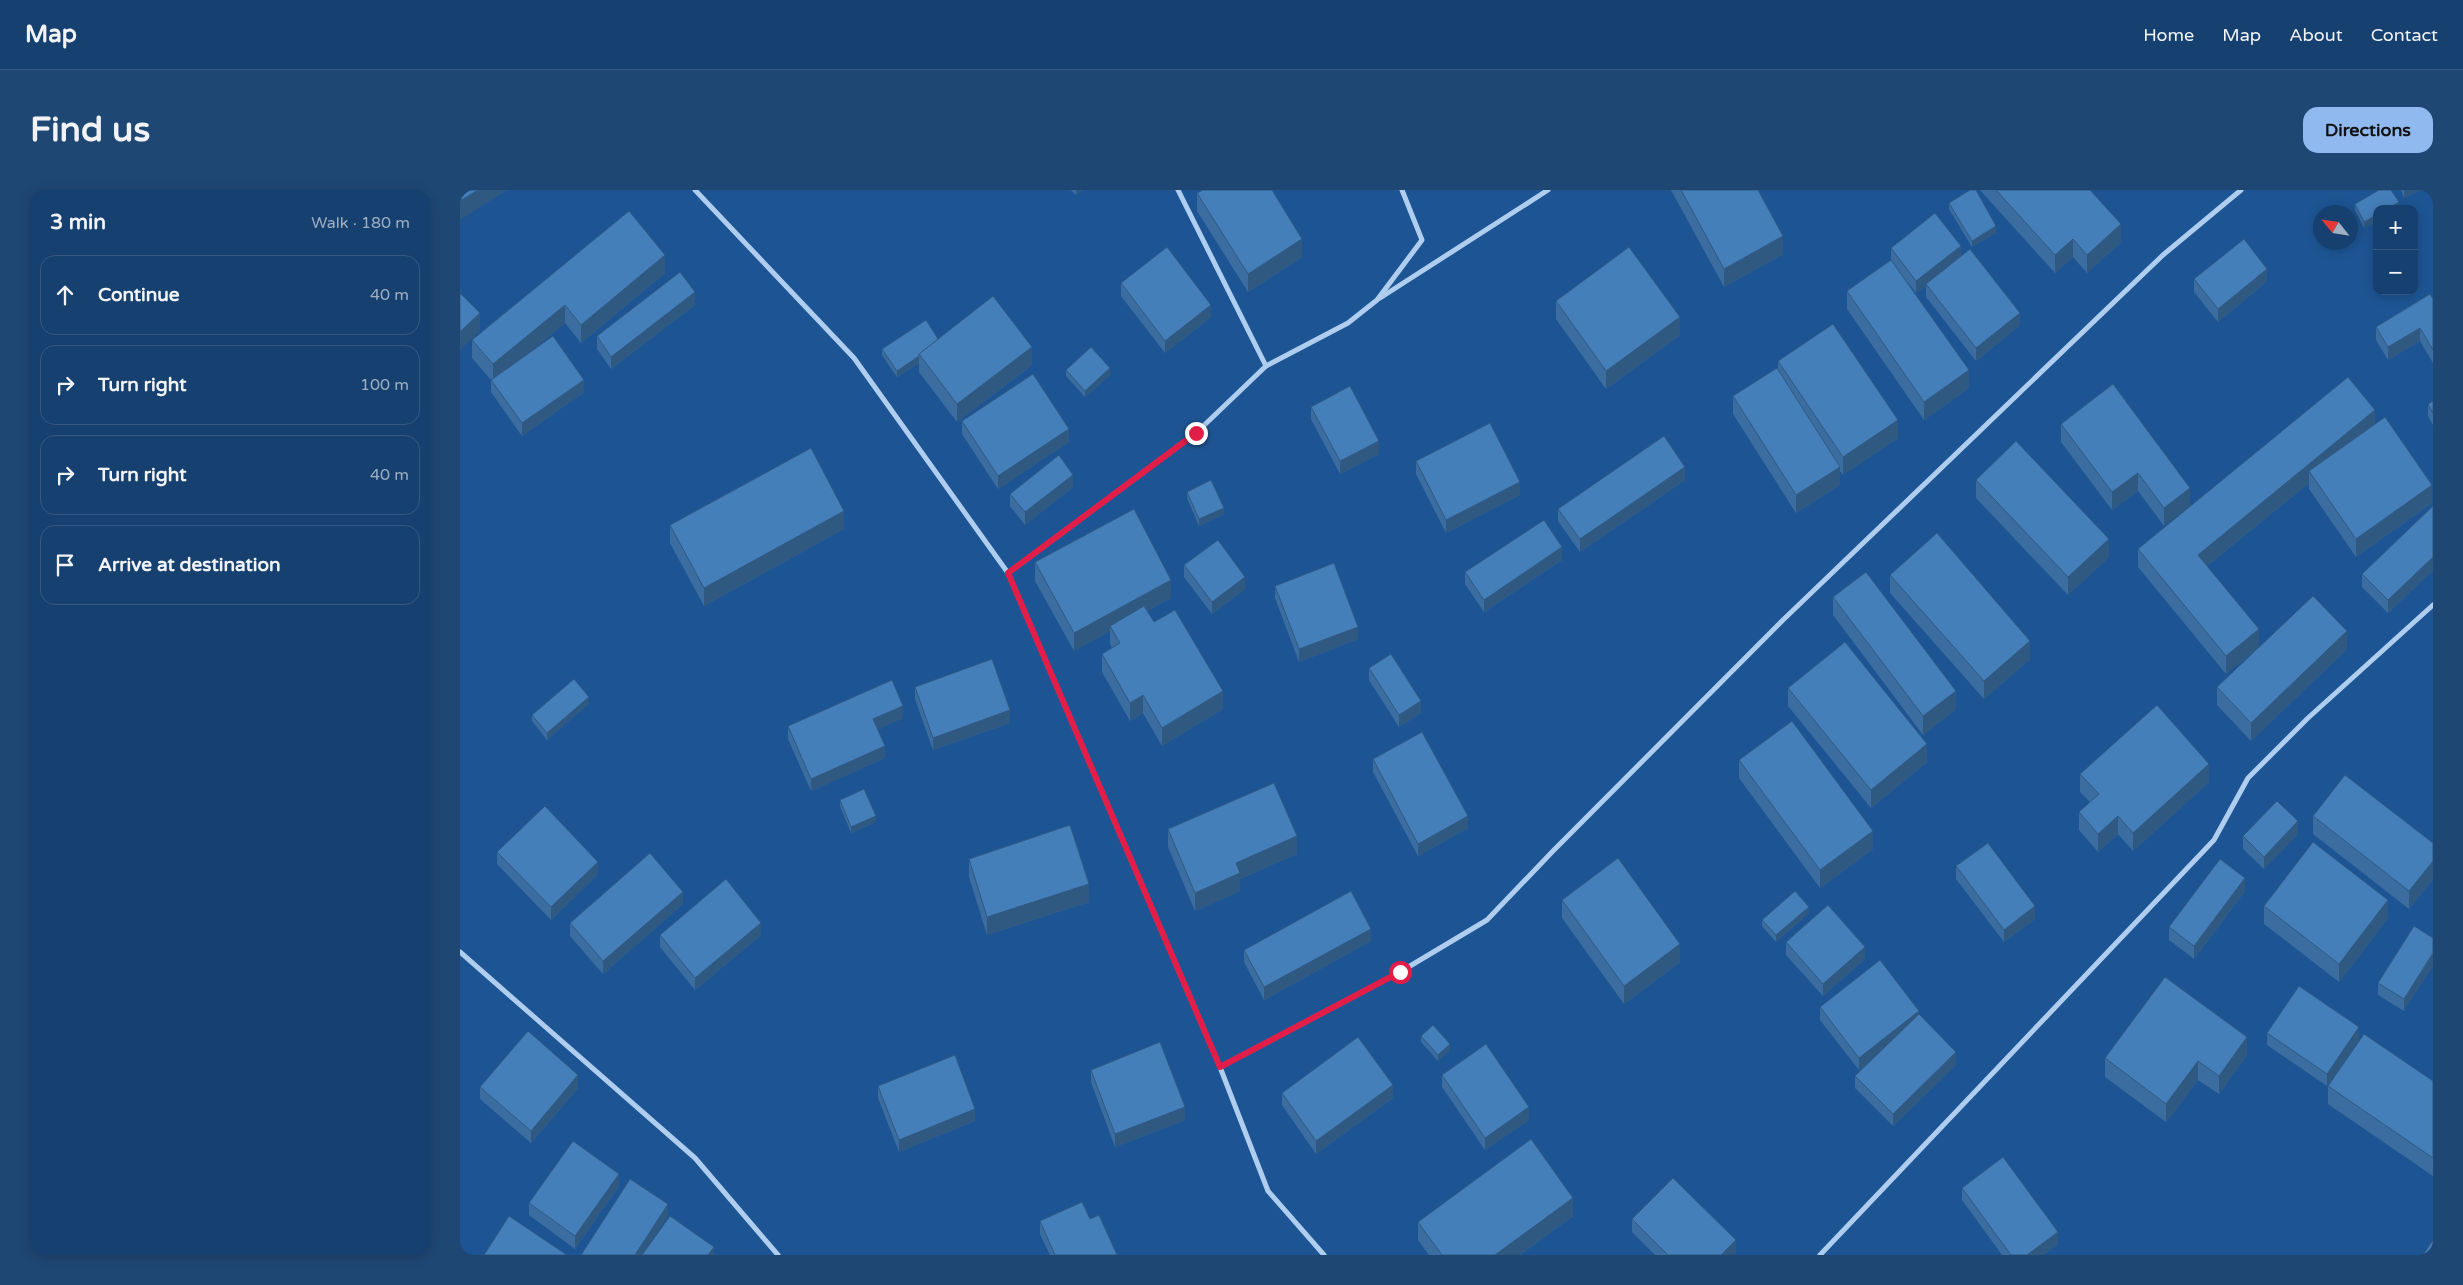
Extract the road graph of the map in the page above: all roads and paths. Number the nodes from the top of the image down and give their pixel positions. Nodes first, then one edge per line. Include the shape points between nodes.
1 (695, 190) edge
2 (1178, 190) edge
3 (1402, 190) edge
4 (1548, 190) edge
5 (2241, 190) edge
6 (1377, 300) junction
7 (1266, 366) junction
8 (1008, 573) junction
9 (2433, 605) edge
10 (460, 952) edge
11 (1220, 1067) junction
12 (778, 1255) edge
13 (1324, 1255) edge
14 (1820, 1255) edge

1 - 8 street via 854,358
2 - 7 street
3 - 6 street via 1422,240
4 - 6 street
5 - 11 street via 2163,255 1783,620 1487,920 1400,972
6 - 7 street via 1348,323
7 - 8 street via 1196,433
8 - 11 street
9 - 14 street via 2308,718 2248,778 2214,840
10 - 12 street via 695,1158
11 - 13 street via 1268,1191

